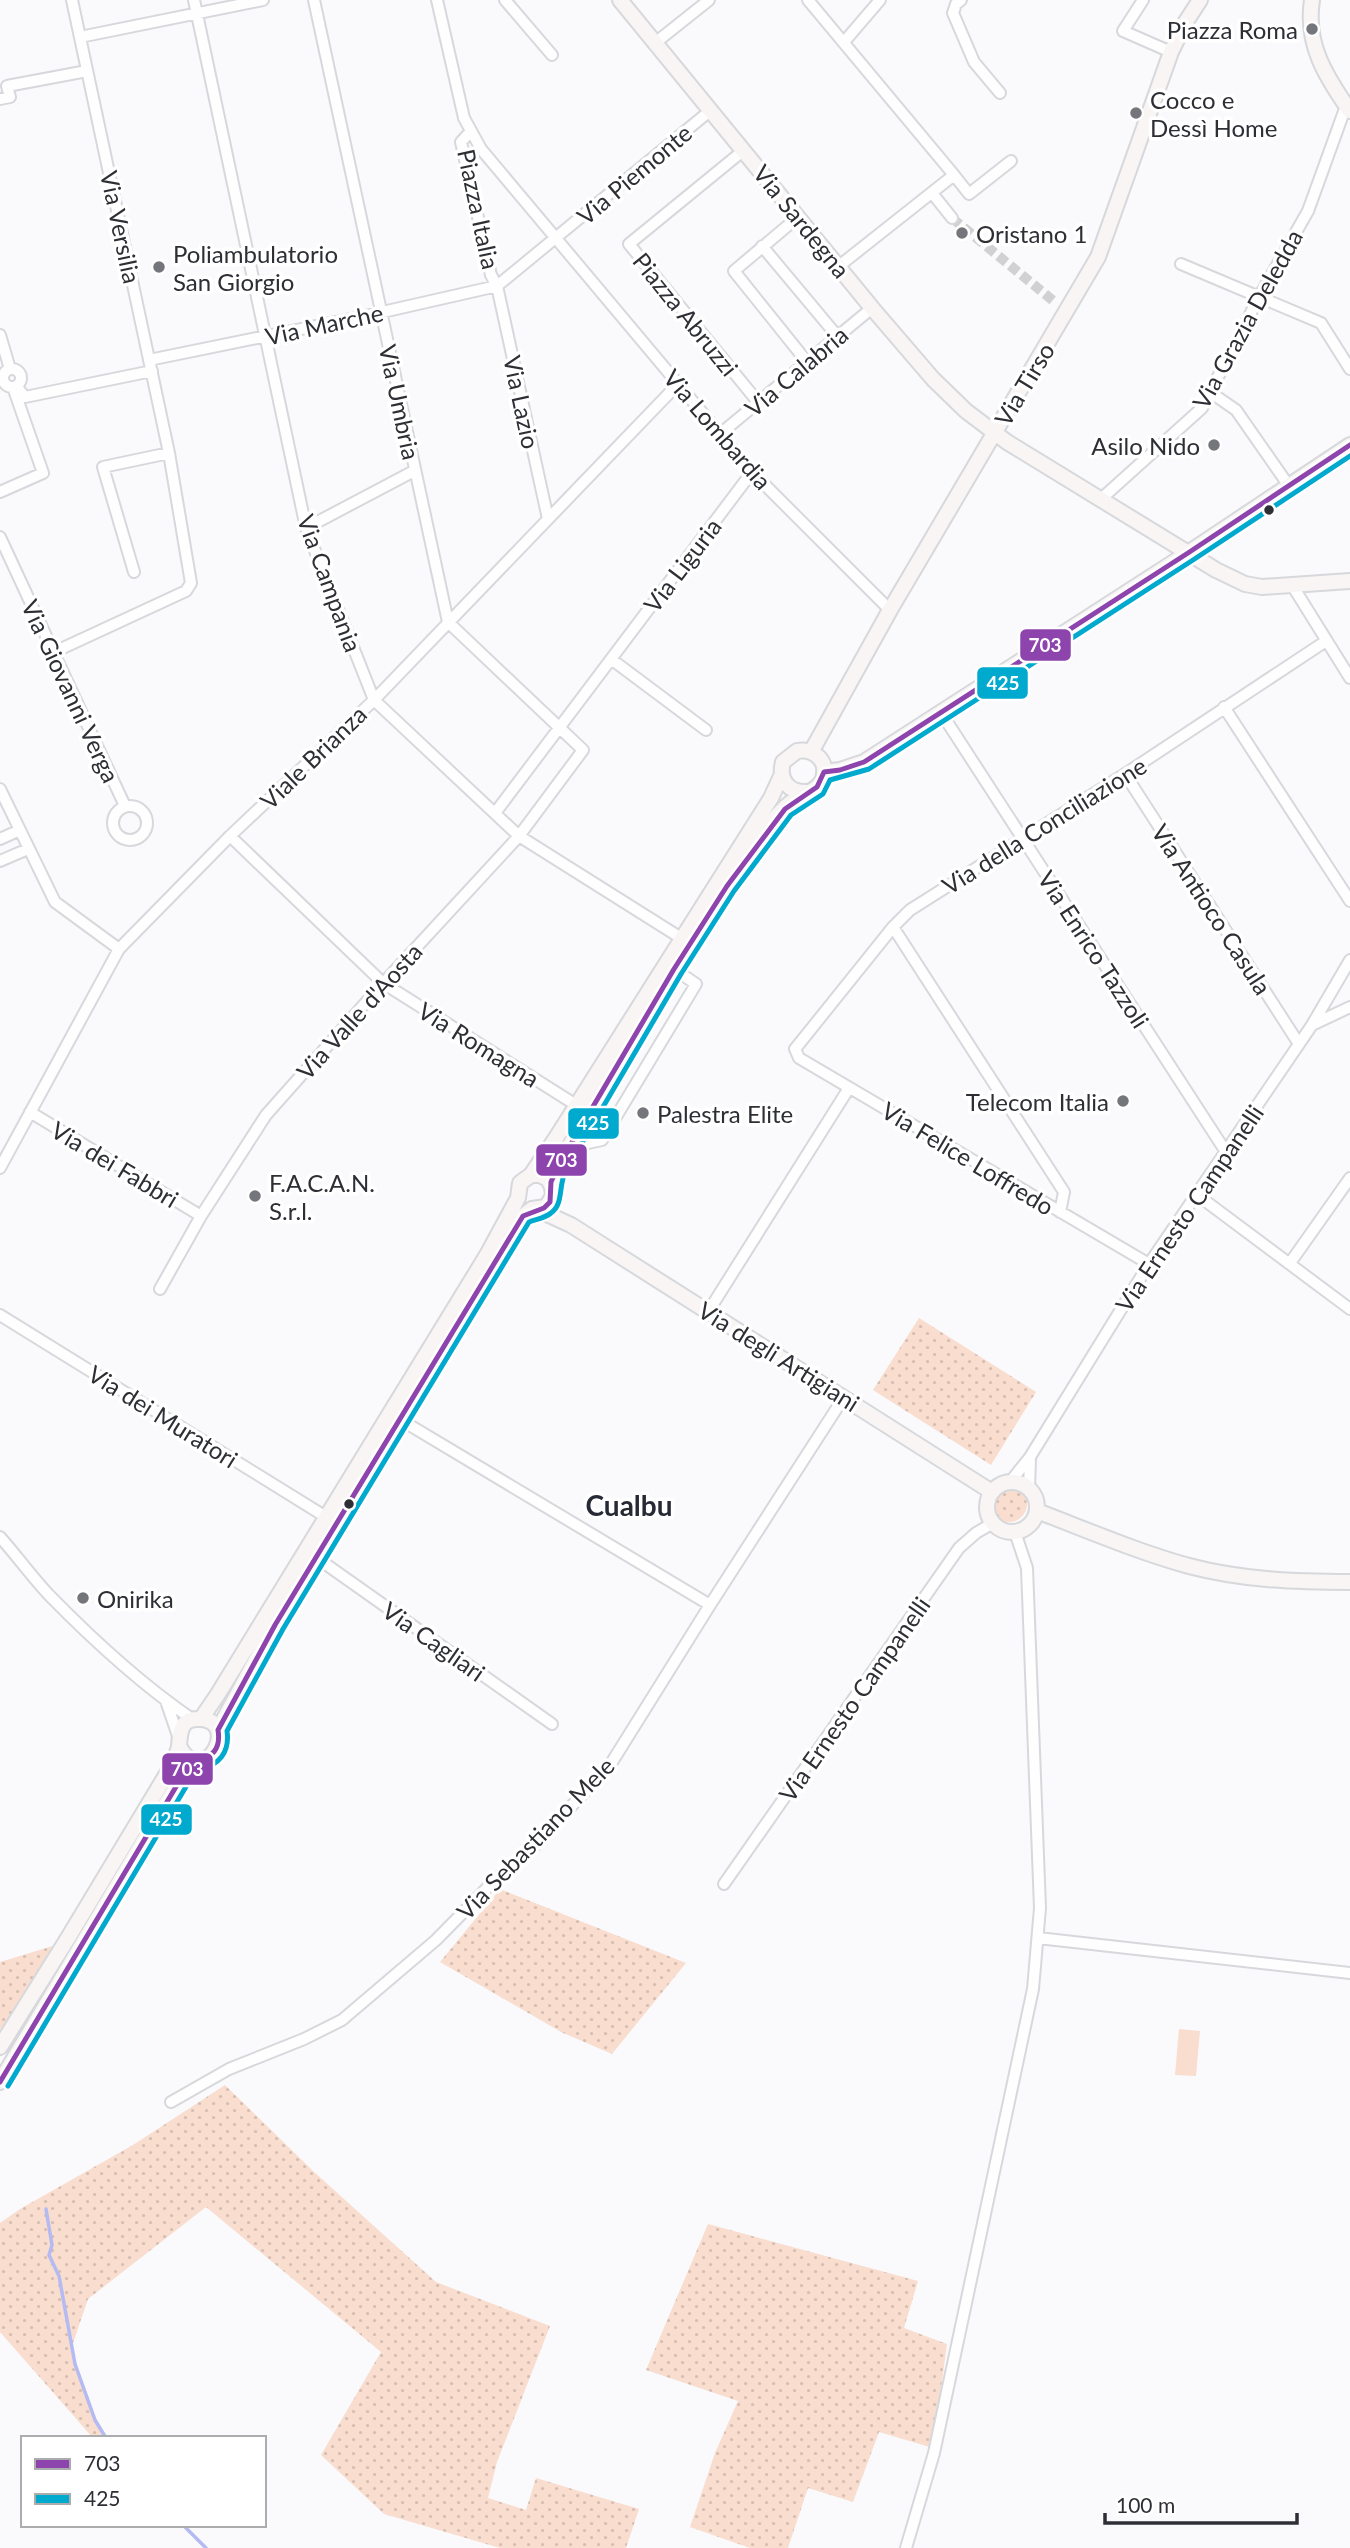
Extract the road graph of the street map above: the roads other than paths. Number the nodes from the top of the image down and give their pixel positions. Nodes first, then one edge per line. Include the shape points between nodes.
1 (72, 0) edge
2 (194, 0) edge
3 (263, 0) edge
4 (314, 0) edge
5 (437, 0) edge
6 (505, 0) edge
7 (620, 0) edge
8 (709, 0) edge
9 (808, 0) edge
10 (880, 0) edge
11 (961, 0) edge
12 (1143, 0) edge
13 (1200, 0) edge
14 (1312, 0) edge
15 (197, 14) junction
16 (80, 37) junction
17 (844, 42) junction
18 (655, 43) junction
19 (1171, 52) junction
20 (552, 55) dead end
21 (87, 71) junction
22 (1000, 93) dead end
23 (0, 99) edge
24 (1348, 109) edge
25 (711, 110) junction
26 (470, 132) junction
27 (744, 150) junction
28 (1011, 161) dead end
29 (954, 175) junction
30 (932, 193) junction
31 (798, 216) junction
32 (952, 218) tunnel mouth
33 (556, 239) junction
34 (762, 246) junction
35 (1181, 264) dead end
36 (839, 266) junction
37 (497, 286) junction
38 (1259, 297) junction
39 (872, 307) junction
40 (382, 312) junction
41 (0, 335) edge
42 (265, 337) junction
43 (838, 337) junction
44 (807, 362) junction
45 (150, 365) junction
46 (1350, 369) edge
47 (679, 383) junction
48 (15, 387) junction
49 (1210, 392) junction
50 (758, 402) junction
51 (720, 433) junction
52 (995, 433) junction
53 (1350, 445) edge
54 (169, 453) junction
55 (414, 471) junction
56 (752, 472) junction
57 (1289, 486) junction
58 (0, 492) edge
59 (1101, 499) junction
60 (548, 519) junction
61 (306, 528) junction
62 (0, 537) edge
63 (1188, 553) junction
64 (134, 572) dead end
65 (1350, 581) edge
66 (1292, 585) junction
67 (890, 610) junction
68 (447, 622) junction
69 (1326, 641) junction
70 (52, 653) junction
71 (611, 659) junction
72 (1350, 678) edge
73 (374, 699) junction
74 (1224, 708) junction
75 (940, 711) junction
76 (560, 727) junction
77 (706, 730) dead end
78 (811, 751) junction
79 (824, 772) junction
80 (782, 774) junction
81 (1125, 774) junction
82 (0, 789) edge
83 (807, 792) junction
84 (125, 806) dead end
85 (495, 813) junction
86 (20, 830) junction
87 (230, 836) junction
88 (519, 836) junction
89 (1023, 838) junction
90 (0, 839) edge
91 (28, 849) junction
92 (0, 861) edge
93 (1350, 901) edge
94 (893, 927) junction
95 (681, 938) junction
96 (119, 949) junction
97 (1350, 960) edge
98 (674, 969) junction
99 (383, 983) junction
100 (1350, 1007) edge
101 (1312, 1025) junction
102 (1299, 1044) junction
103 (796, 1046) joint
104 (849, 1088) junction
105 (576, 1105) junction
106 (30, 1112) junction
107 (569, 1147) junction
108 (1226, 1152) junction
109 (0, 1168) edge
110 (531, 1175) junction
111 (1350, 1178) edge
112 (552, 1187) junction
113 (1196, 1194) junction
114 (519, 1198) junction
115 (535, 1210) junction
116 (1060, 1212) junction
117 (201, 1216) junction
118 (566, 1222) junction
119 (1290, 1263) junction
120 (1149, 1264) junction
121 (160, 1289) dead end
122 (1350, 1309) edge
123 (708, 1312) junction
124 (0, 1315) edge
125 (844, 1397) junction
126 (401, 1420) junction
127 (1030, 1457) junction
128 (1010, 1482) junction
129 (1029, 1489) junction
130 (992, 1492) junction
131 (1037, 1511) junction
132 (326, 1517) junction
133 (993, 1523) junction
134 (1015, 1532) junction
135 (0, 1537) edge
136 (317, 1558) junction
137 (1350, 1581) edge
138 (710, 1605) junction
139 (166, 1701) junction
140 (197, 1719) junction
141 (552, 1724) dead end
142 (218, 1730) junction
143 (178, 1741) junction
144 (194, 1760) junction
145 (724, 1884) dead end
146 (1038, 1938) junction
147 (1350, 1973) edge
148 (28, 2018) junction
149 (6, 2033) edge
150 (0, 2047) edge
151 (0, 2082) edge
152 (171, 2102) dead end
153 (906, 2548) edge

1 - 16 street, Via Versilia
2 - 15 street, Via Campania
3 - 15 street
4 - 40 street, Via Umbria
5 - 26 street
6 - 20 street
7 - 18 main road, Via Sardegna
8 - 18 street
9 - 17 street
10 - 17 street
11 - 22 street via 953,13 974,62
12 - 19 street via 1123,30
13 - 19 main road, Via Tirso
14 - 24 main road via 1316,57
15 - 16 street
15 - 42 street, Via Campania
16 - 21 street, Via Versilia
17 - 29 street
18 - 25 main road, Via Sardegna
19 - 52 main road, Via Tirso via 1098,257 1062,307
21 - 23 street via 7,86 10,97
21 - 45 street, Via Versilia
24 - 38 street, Via Grazia Deledda via 1308,211
25 - 27 main road, Via Sardegna
25 - 33 street, Via Piemonte
26 - 33 street, Piazza Italia
26 - 37 street, Piazza Italia via 461,142
27 - 31 main road, Via Sardegna
27 - 50 street, Piazza Abruzzi via 629,244
28 - 29 street via 969,194
29 - 30 street
30 - 32 street
30 - 36 street
31 - 34 street
31 - 36 main road, Via Sardegna
33 - 37 street, Piazza Italia
33 - 47 street, Via Lombardia
34 - 43 street
34 - 44 street via 734,271
35 - 38 street
36 - 39 main road, Via Sardegna
37 - 40 street, Via Marche
37 - 60 street, Via Lazio
38 - 46 street via 1321,323
38 - 49 street, Via Grazia Deledda
39 - 43 street, Via Calabria
39 - 52 main road, Via Sardegna via 933,379
40 - 42 street, Via Marche
40 - 55 street, Via Umbria
41 - 48 street via 10,369 3,380 8,387
42 - 45 street, Via Marche
42 - 61 street, Via Campania
43 - 44 street, Via Calabria
44 - 50 street, Via Calabria
45 - 48 street, Via Marche via 24,397
45 - 54 street, Via Versilia
47 - 51 street, Via Lombardia
47 - 60 street, Viale Brianza
48 - 58 street via 43,473
49 - 57 street via 1236,410
49 - 59 street, Via Grazia Deledda via 1202,408
50 - 51 street, Via Calabria
51 - 56 street, Via Lombardia
52 - 59 main road, Via Sardegna
52 - 67 main road, Via Tirso
53 - 57 main road
54 - 64 street via 103,467
54 - 70 street, Via Versilia via 190,587
55 - 61 street
55 - 68 street, Via Umbria
56 - 67 street, Via Lombardia
56 - 71 street, Via Liguria
57 - 63 main road
59 - 63 main road, Via Sardegna
60 - 68 street, Viale Brianza
61 - 73 street, Via Campania
62 - 70 street, Via Giovanni Verga
63 - 66 main road, Via Sardegna via 1245,584
63 - 75 main road
65 - 66 main road, Via Sardegna
66 - 69 street
67 - 78 main road, Via Tirso
68 - 73 street, Viale Brianza
68 - 76 street
69 - 72 street
69 - 74 street, Via della Conciliazione
70 - 84 street, Via Giovanni Verga
71 - 76 street, Via Liguria
71 - 77 street
73 - 85 street, Via Campania
73 - 87 street, Viale Brianza
74 - 81 street, Via della Conciliazione
74 - 93 street
75 - 79 main road via 864,762
75 - 89 street, Via Enrico Tazzoli
76 - 85 street, Via Liguria
76 - 88 street, Via Valle d'Aosta via 583,750
78 - 79 main road via 821,760
78 - 80 main road via 791,753 783,762
79 - 83 main road via 820,784
80 - 83 main road via 788,786
80 - 95 main road
81 - 89 street, Via della Conciliazione
81 - 102 street, Via Antioco Casula
82 - 86 street
83 - 98 main road via 789,804 754,846
85 - 88 street, Via Campania
86 - 90 street
86 - 91 street
87 - 96 street, Viale Brianza
87 - 99 street, Via Romagna
88 - 95 street, Via Campania
88 - 99 street, Via Valle d'Aosta
89 - 94 street, Via della Conciliazione via 909,910
89 - 108 street, Via Enrico Tazzoli
91 - 92 street
91 - 96 street via 55,902
94 - 103 street, Via della Conciliazione
94 - 116 street via 1064,1192
95 - 105 main road
96 - 106 street, Viale Brianza
97 - 101 street, Via Ernesto Campanelli
98 - 107 main road
98 - 107 street via 696,984 602,1140
99 - 105 street, Via Romagna
99 - 117 street, Via Valle d'Aosta via 266,1115
100 - 101 street
101 - 102 street, Via Ernesto Campanelli
102 - 108 street, Via Ernesto Campanelli
103 - 104 street, Via Felice Loffredo via 799,1058
104 - 116 street, Via Felice Loffredo
104 - 123 street
105 - 110 main road
106 - 109 street, Viale Brianza
106 - 117 street, Via dei Fabbri
107 - 112 main road
108 - 113 street, Via Ernesto Campanelli
110 - 112 main road via 540,1175
110 - 114 main road via 520,1182
111 - 119 street
112 - 115 main road via 549,1203
112 - 118 main road
113 - 119 street
113 - 120 street, Via Ernesto Campanelli
114 - 115 main road
114 - 132 main road
115 - 118 main road, Via degli Artigiani
115 - 126 main road via 523,1216
116 - 120 street, Via Felice Loffredo
117 - 121 street, Via Valle d'Aosta
118 - 123 main road, Via degli Artigiani
119 - 122 street
120 - 127 street, Via Ernesto Campanelli
123 - 125 main road, Via degli Artigiani
124 - 132 street, Via dei Muratori
125 - 130 main road, Via degli Artigiani
125 - 138 street, Via Sebastiano Mele
126 - 136 main road
126 - 138 street
127 - 128 street, Via Ernesto Campanelli
127 - 129 street, Via Ernesto Campanelli
128 - 129 main road
128 - 130 main road, Via Ernesto Campanelli
129 - 131 main road, Via Ernesto Campanelli
130 - 133 main road via 987,1507
131 - 134 main road via 1030,1525
131 - 137 main road via 1190,1566 1296,1582
132 - 140 main road via 218,1694
133 - 134 main road
133 - 145 street, Via Ernesto Campanelli via 959,1548
134 - 146 street via 1027,1568
135 - 139 street via 48,1594
136 - 141 street, Via Cagliari
136 - 142 main road
138 - 152 street, Via Sebastiano Mele via 612,1762 532,1849 436,1940 342,2020 229,2068
139 - 140 street
139 - 143 street
140 - 142 main road
140 - 143 main road via 183,1726
142 - 144 main road via 219,1743 213,1755
143 - 144 main road
143 - 148 main road via 170,1767
144 - 148 main road
146 - 147 street
146 - 153 street via 1033,1989 934,2454
148 - 149 main road
148 - 151 main road
149 - 150 main road

